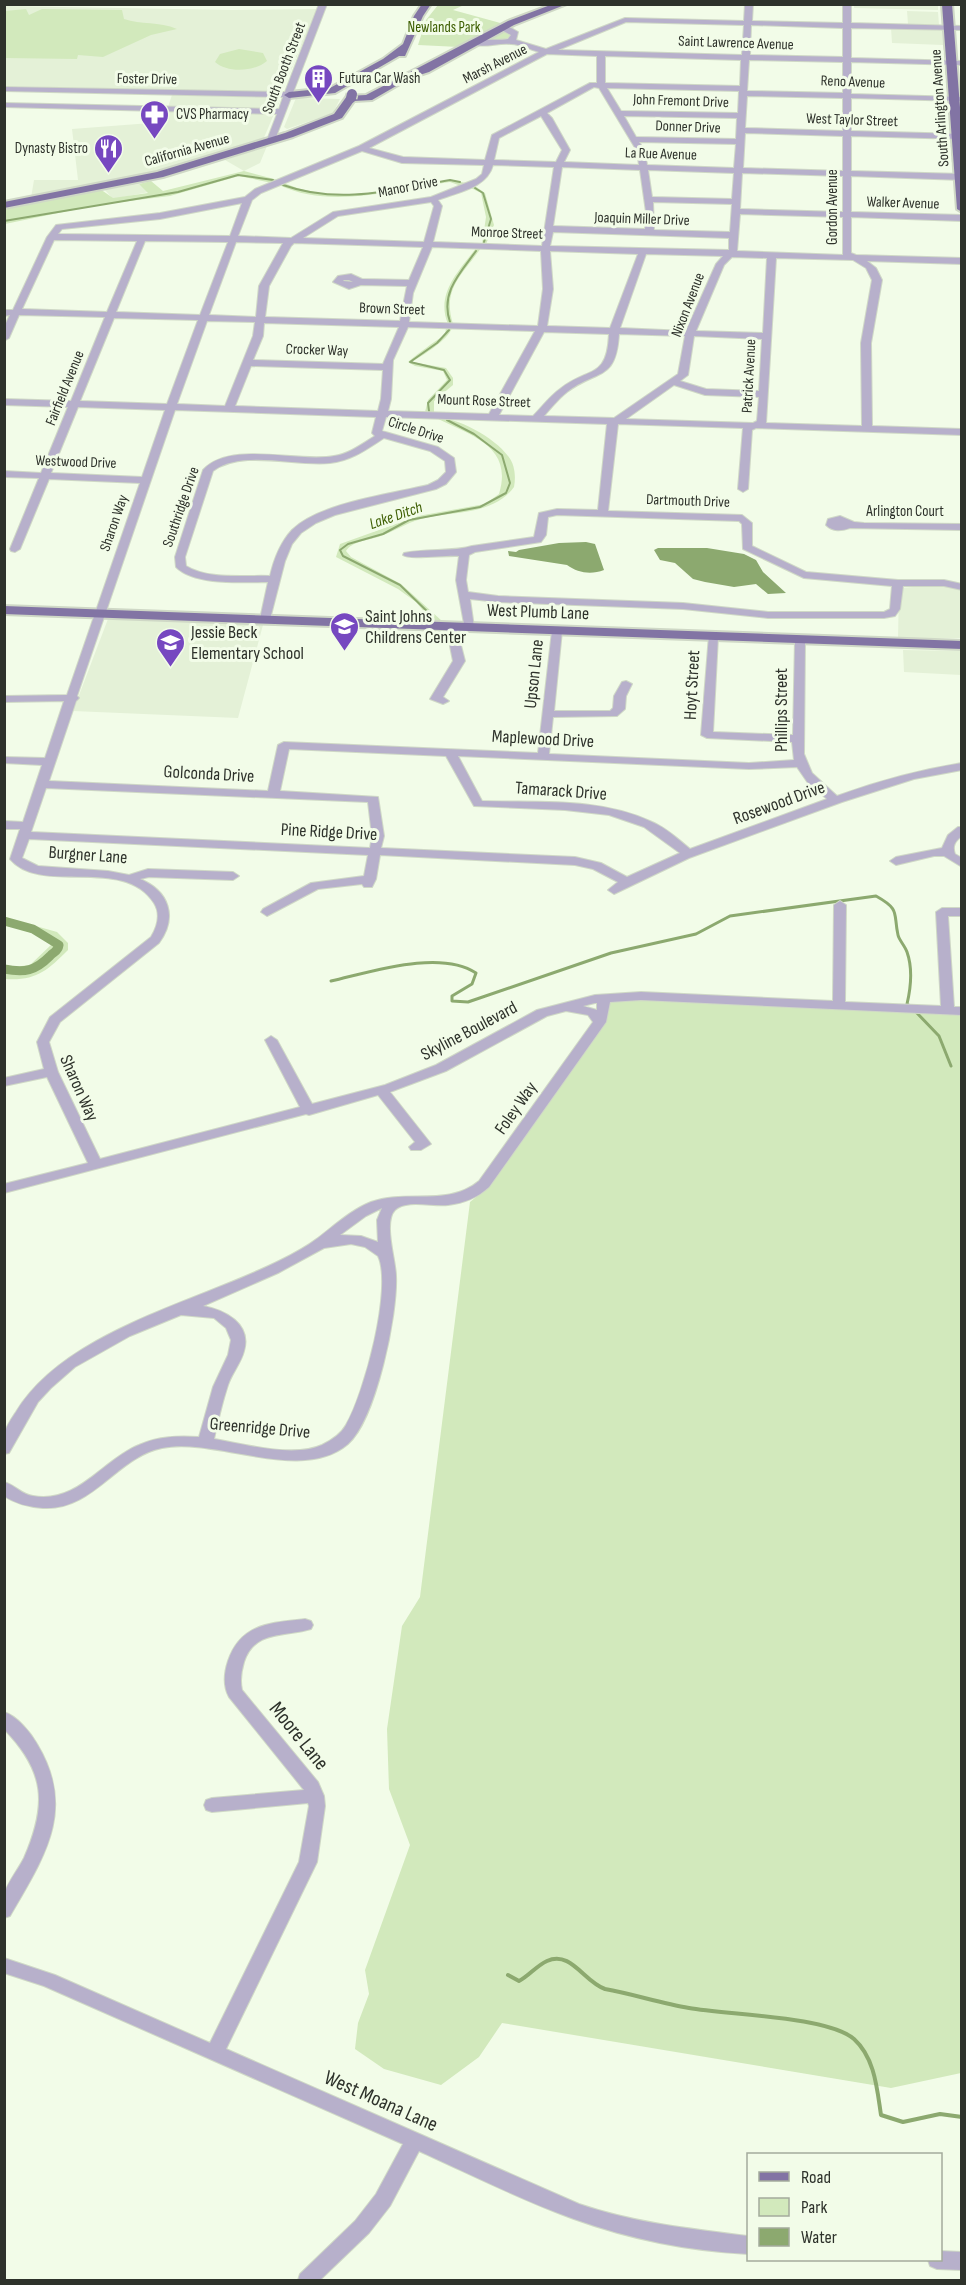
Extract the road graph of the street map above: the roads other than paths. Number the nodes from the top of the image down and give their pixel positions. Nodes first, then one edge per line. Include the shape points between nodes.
1 (323, 4) edge
2 (427, 4) edge
3 (434, 4) edge
4 (563, 4) edge
5 (749, 4) edge
6 (847, 4) edge
7 (947, 4) edge
8 (748, 22) junction
9 (847, 25) junction
10 (503, 27) junction
11 (949, 28) junction
12 (962, 28) edge
13 (511, 41) junction
14 (472, 42) junction
15 (407, 46) junction
16 (546, 52) junction
17 (601, 53) junction
18 (746, 57) junction
19 (847, 60) junction
20 (957, 63) edge
21 (394, 64) junction
22 (426, 70) junction
23 (600, 84) junction
24 (4, 89) edge
25 (743, 91) junction
26 (289, 95) junction
27 (847, 96) junction
28 (348, 97) junction
29 (958, 99) edge
30 (4, 105) edge
31 (541, 111) junction
32 (282, 112) junction
33 (342, 112) junction
34 (619, 113) junction
35 (742, 116) junction
36 (276, 126) junction
37 (741, 130) junction
38 (293, 131) junction
39 (848, 134) junction
40 (959, 137) edge
41 (635, 139) junction
42 (271, 140) junction
43 (740, 142) junction
44 (362, 148) junction
45 (488, 162) junction
46 (560, 164) junction
47 (642, 167) junction
48 (738, 170) junction
49 (848, 173) junction
50 (961, 177) edge
51 (248, 199) junction
52 (648, 199) junction
53 (433, 200) junction
54 (4, 205) edge
55 (736, 207) junction
56 (962, 209) edge
57 (847, 215) junction
58 (962, 218) edge
59 (549, 229) junction
60 (649, 232) junction
61 (734, 235) junction
62 (51, 237) junction
63 (142, 238) junction
64 (233, 240) junction
65 (291, 241) junction
66 (428, 245) junction
67 (546, 248) junction
68 (643, 251) junction
69 (731, 254) junction
70 (772, 255) junction
71 (856, 257) junction
72 (962, 261) edge
73 (360, 282) dead end
74 (411, 283) junction
75 (16, 313) junction
76 (4, 314) edge
77 (111, 315) junction
78 (204, 318) junction
79 (259, 320) junction
80 (404, 324) junction
81 (541, 329) junction
82 (614, 331) junction
83 (690, 333) junction
84 (767, 336) junction
85 (4, 338) edge
86 (247, 363) junction
87 (386, 367) junction
88 (673, 382) junction
89 (763, 394) junction
90 (4, 402) edge
91 (74, 405) junction
92 (172, 406) junction
93 (229, 408) junction
94 (382, 413) junction
95 (493, 416) junction
96 (536, 418) junction
97 (615, 421) junction
98 (754, 426) junction
99 (867, 429) junction
100 (962, 432) edge
101 (381, 436) junction
102 (4, 474) edge
103 (45, 476) junction
104 (146, 480) junction
105 (743, 489) dead end
106 (603, 513) junction
107 (849, 525) dead end
108 (962, 527) edge
109 (15, 549) dead end
110 (465, 553) junction
111 (408, 555) dead end
112 (276, 579) junction
113 (898, 583) junction
114 (962, 587) edge
115 (464, 595) junction
116 (4, 610) edge
117 (101, 612) junction
118 (265, 619) junction
119 (451, 626) junction
120 (469, 627) junction
121 (556, 631) junction
122 (713, 637) junction
123 (800, 640) junction
124 (962, 645) edge
125 (626, 684) dead end
126 (73, 698) junction
127 (4, 699) edge
128 (443, 700) dead end
129 (548, 714) junction
130 (798, 739) junction
131 (450, 753) junction
132 (543, 757) junction
133 (4, 760) edge
134 (51, 762) junction
135 (800, 763) junction
136 (962, 766) edge
137 (43, 784) junction
138 (273, 795) junction
139 (836, 801) junction
140 (4, 825) edge
141 (962, 830) edge
142 (26, 831) junction
143 (375, 852) junction
144 (948, 852) junction
145 (688, 854) junction
146 (10, 859) edge
147 (896, 861) dead end
148 (962, 864) edge
149 (233, 876) dead end
150 (127, 879) junction
151 (627, 882) junction
152 (614, 890) dead end
153 (840, 905) dead end
154 (267, 912) dead end
155 (962, 912) edge
156 (603, 998) junction
157 (839, 1006) junction
158 (560, 1007) junction
159 (955, 1011) edge
160 (600, 1022) junction
161 (271, 1040) dead end
162 (51, 1072) junction
163 (4, 1082) edge
164 (382, 1091) junction
165 (309, 1111) junction
166 (416, 1146) dead end
167 (96, 1165) junction
168 (4, 1189) edge
169 (415, 1199) junction
170 (450, 1200) joint
171 (319, 1245) junction
172 (388, 1262) junction
173 (236, 1288) junction
174 (170, 1316) junction
175 (228, 1320) junction
176 (205, 1443) junction
177 (4, 1449) edge
178 (4, 1486) edge
179 (306, 1625) dead end
180 (4, 1718) edge
181 (316, 1796) junction
182 (212, 1805) dead end
183 (4, 1911) edge
184 (4, 1965) edge
185 (215, 2052) junction
186 (414, 2142) junction
187 (747, 2245) edge
188 (942, 2259) edge
189 (962, 2261) edge
190 (307, 2280) edge

1 - 26 street, South Booth Street
2 - 15 main road via 416,18
3 - 21 main road via 425,14 414,46
4 - 10 main road
5 - 8 street, Nixon Avenue
6 - 9 street, Gordon Avenue
7 - 11 main road, South Arlington Avenue
8 - 9 street, Marsh Avenue
8 - 16 street, Marsh Avenue via 628,19
8 - 18 street, Nixon Avenue
9 - 11 street, Marsh Avenue
9 - 19 street, Gordon Avenue
10 - 13 street via 514,34
10 - 14 main road
11 - 12 street, Marsh Avenue
11 - 20 main road, South Arlington Avenue
13 - 14 street
13 - 16 street, Saint Lawrence Avenue
14 - 22 main road
15 - 26 main road via 332,91
15 - 28 main road via 394,60 356,82
16 - 17 street, Saint Lawrence Avenue
16 - 44 street, Marsh Avenue
17 - 18 street, Saint Lawrence Avenue
17 - 23 street
18 - 19 street, Saint Lawrence Avenue
18 - 25 street, Nixon Avenue
19 - 20 street, Saint Lawrence Avenue
19 - 27 street, Gordon Avenue
20 - 29 main road, South Arlington Avenue
21 - 26 main road via 358,94
21 - 28 main road via 358,84
22 - 28 main road via 414,71 368,98
22 - 33 main road
23 - 25 street, Manor Drive
23 - 31 street, Manor Drive via 585,87
23 - 34 street
24 - 26 street, Foster Drive
25 - 27 street, Reno Avenue
25 - 35 street, Nixon Avenue
26 - 32 street, South Booth Street
27 - 29 street, Reno Avenue
27 - 39 street, Gordon Avenue
28 - 33 main road via 339,110
29 - 40 main road, South Arlington Avenue
30 - 32 street
31 - 45 street, Manor Drive via 495,137
31 - 46 street via 565,146
32 - 36 street, South Booth Street
33 - 38 main road, California Avenue
33 - 42 main road, California Avenue
34 - 35 street, John Fremont Drive
34 - 41 street
35 - 37 street, Nixon Avenue
36 - 38 main road
36 - 42 street, South Booth Street
37 - 39 street, West Taylor Street
37 - 43 street, Nixon Avenue
38 - 42 main road, California Avenue
39 - 40 street, West Taylor Street
39 - 49 street, Gordon Avenue
40 - 50 main road, South Arlington Avenue
41 - 43 street, Donner Drive
41 - 47 street
42 - 54 main road, California Avenue via 159,175
43 - 48 street, Nixon Avenue
44 - 45 street, La Rue Avenue via 396,159
44 - 51 street, Marsh Avenue via 258,191
45 - 46 street, La Rue Avenue
45 - 53 street, Manor Drive via 482,179
46 - 47 street, La Rue Avenue
46 - 59 street
47 - 48 street, La Rue Avenue
47 - 52 street
48 - 49 street, La Rue Avenue
48 - 55 street, Nixon Avenue
49 - 50 street, La Rue Avenue
49 - 57 street, Gordon Avenue
50 - 56 main road, South Arlington Avenue
51 - 62 street, Marsh Avenue via 151,218 59,227
51 - 64 street, Sharon Way
52 - 55 street, Walker Avenue
52 - 60 street
53 - 65 street, Manor Drive via 336,214
53 - 66 street, Circle Drive via 438,206
55 - 57 street, Walker Avenue
55 - 61 street, Nixon Avenue
57 - 58 street, Walker Avenue
57 - 71 street, Gordon Avenue via 847,254
59 - 60 street, Joaquin Miller Drive
59 - 67 street
60 - 61 street, Joaquin Miller Drive
61 - 69 street, Nixon Avenue
62 - 63 street, Monroe Street
62 - 75 street
63 - 64 street, Monroe Street
63 - 77 street, Fairfield Avenue
64 - 65 street, Monroe Street
64 - 78 street, Sharon Way
65 - 66 street, Monroe Street
65 - 79 street, Manor Drive via 268,276
66 - 67 street, Monroe Street
66 - 74 street, Circle Drive
67 - 68 street, Monroe Street
67 - 81 street via 548,289
68 - 69 street, Monroe Street
68 - 82 street
69 - 70 street, Monroe Street
69 - 83 street, Nixon Avenue via 720,264
70 - 71 street, Monroe Street
70 - 84 street, Patrick Avenue
71 - 72 street, Monroe Street
71 - 99 street, Gordon Avenue via 874,271 877,280 866,344
73 - 74 street
74 - 80 street, Circle Drive
75 - 76 street, Brown Street
75 - 77 street, Brown Street
75 - 85 street
77 - 78 street, Brown Street
77 - 91 street, Fairfield Avenue
78 - 79 street, Brown Street
78 - 92 street, Sharon Way
79 - 80 street, Brown Street
79 - 86 street, Manor Drive via 258,336
80 - 81 street, Brown Street
80 - 87 street, Circle Drive
81 - 82 street, Brown Street
81 - 95 street
82 - 83 street, Brown Street
82 - 96 street via 613,353 607,366 564,390
83 - 84 street, Brown Street
83 - 88 street, Nixon Avenue via 684,374
84 - 89 street, Patrick Avenue
86 - 87 street, Crocker Way
86 - 93 street, Manor Drive
87 - 94 street, Circle Drive
88 - 89 street via 705,392
88 - 97 street, Nixon Avenue
89 - 98 street, Patrick Avenue via 762,423
90 - 91 street, Mount Rose Street
91 - 92 street, Mount Rose Street
91 - 103 street, Fairfield Avenue
92 - 93 street, Mount Rose Street
92 - 104 street, Sharon Way
93 - 94 street, Mount Rose Street
94 - 95 street, Mount Rose Street
94 - 101 street, Circle Drive via 377,431
95 - 96 street, Mount Rose Street
96 - 97 street, Mount Rose Street
97 - 98 street, Mount Rose Street
97 - 106 street via 611,427
98 - 99 street, Mount Rose Street
98 - 105 street, Patrick Avenue via 747,429
99 - 100 street, Mount Rose Street
101 - 112 street, Circle Drive via 440,451 450,460 450,476 432,487 334,512 304,525 286,544
101 - 112 street, Southridge Drive via 360,452 342,458 237,459 219,462 208,470 180,557 181,567 206,576
102 - 103 street, Westwood Drive
103 - 104 street, Westwood Drive
103 - 109 street, Fairfield Avenue
104 - 117 street, Sharon Way
106 - 110 street, Dartmouth Drive via 548,513 542,516 537,540
106 - 113 street, Dartmouth Drive via 742,518 747,523 747,547 778,560 793,572
107 - 108 street, Arlington Court
110 - 111 street, Dartmouth Drive
110 - 115 street via 461,574
112 - 118 street, Circle Drive
113 - 114 street, Dartmouth Drive
113 - 115 street via 895,609 884,615 768,615 683,606
115 - 120 street
116 - 117 main road, West Plumb Lane
117 - 118 main road, West Plumb Lane
117 - 126 street, Sharon Way
118 - 119 main road, West Plumb Lane
119 - 120 main road, West Plumb Lane
119 - 128 street via 459,661 436,699
120 - 121 main road, West Plumb Lane
121 - 122 main road, West Plumb Lane
121 - 129 street, Upson Lane
122 - 123 main road, West Plumb Lane
122 - 130 street, Hoyt Street via 707,735
123 - 124 main road, West Plumb Lane
123 - 130 street, Phillips Street
125 - 129 street via 618,709 612,714
126 - 127 street
126 - 134 street, Sharon Way
129 - 132 street, Upson Lane
130 - 135 street, Phillips Street
131 - 132 street, Maplewood Drive
131 - 138 street, Maplewood Drive via 284,745
131 - 145 street, Tamarack Drive via 478,804 592,809 620,814 656,828
132 - 135 street, Maplewood Drive via 749,766
133 - 134 street
134 - 137 street, Sharon Way
135 - 139 street, Phillips Street via 811,780
136 - 139 street, Rosewood Drive via 910,776
137 - 138 street, Golconda Drive
137 - 142 street, Sharon Way
138 - 143 street, Golconda Drive via 374,799 378,825
139 - 145 street, Rosewood Drive
140 - 142 street, Pine Ridge Drive
141 - 144 street via 948,841
142 - 143 street, Pine Ridge Drive
142 - 146 street, Sharon Way
143 - 151 street, Pine Ridge Drive via 575,861 597,866
143 - 154 street via 369,882 315,886
144 - 147 street
144 - 148 street
145 - 151 street, Rosewood Drive
146 - 150 street, Burgner Lane via 40,870
149 - 150 street, Burgner Lane via 148,873
150 - 162 street, Sharon Way via 159,901 164,926 148,948 49,1027 43,1050
151 - 152 street, Rosewood Drive
153 - 157 street
155 - 159 street via 942,912
156 - 157 street, Skyline Boulevard via 641,996
156 - 158 street, Skyline Boulevard
156 - 160 street, Foley Way
157 - 159 street, Skyline Boulevard
158 - 160 street via 584,1010
158 - 164 street, Skyline Boulevard via 522,1023 441,1068
160 - 170 street, Foley Way via 480,1190
161 - 165 street
162 - 163 street
162 - 167 street, Sharon Way
164 - 165 street, Skyline Boulevard
164 - 166 street via 424,1144
165 - 167 street, Skyline Boulevard
167 - 168 street, Skyline Boulevard
169 - 170 street, Greenridge Drive
169 - 171 street, Greenridge Drive via 390,1201 367,1209
169 - 172 street, Greenridge Drive via 392,1204 384,1214
171 - 172 street, Greenridge Drive via 337,1239 359,1241 378,1249
171 - 173 street, Greenridge Drive
172 - 176 street, Greenridge Drive via 387,1306 376,1365 357,1419 345,1439 327,1450 305,1455
173 - 174 street, Greenridge Drive
173 - 175 street via 221,1303
174 - 175 street via 200,1311
174 - 177 street, Greenridge Drive via 94,1348 59,1372 33,1399
175 - 176 street via 238,1347 223,1380
176 - 178 street, Greenridge Drive via 172,1442 146,1448 122,1460 88,1490 58,1502 25,1500
179 - 181 street, Moore Lane via 250,1638 238,1652 232,1685
180 - 183 street via 38,1756 48,1804 38,1850
181 - 182 street
181 - 185 street, Moore Lane via 308,1862
184 - 185 street, West Moana Lane via 49,1980
185 - 186 street, West Moana Lane
186 - 187 street, West Moana Lane via 604,2221 673,2237
186 - 190 street via 383,2200 362,2227
188 - 189 street

